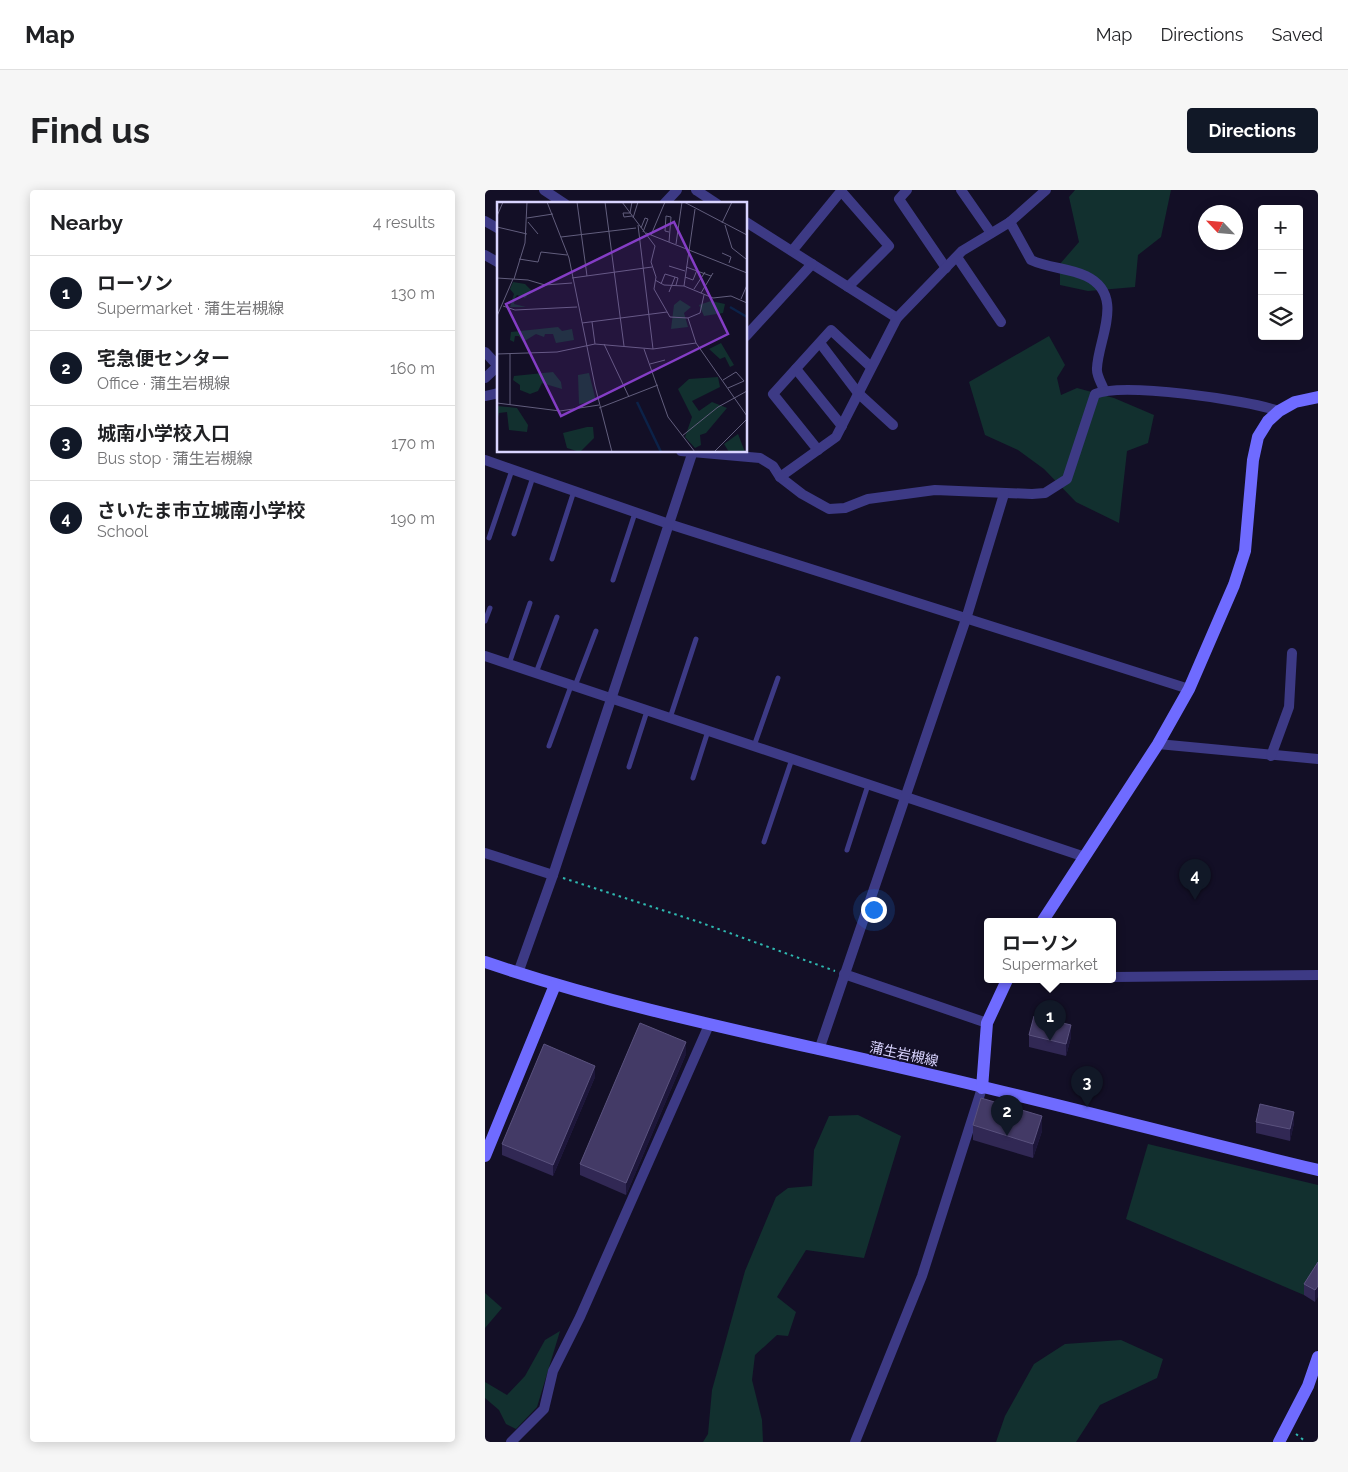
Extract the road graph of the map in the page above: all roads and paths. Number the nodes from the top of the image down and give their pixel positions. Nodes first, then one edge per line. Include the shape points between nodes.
1 (544, 190) edge
2 (677, 190) edge
3 (696, 190) edge
4 (841, 190) edge
5 (907, 190) edge
6 (961, 190) edge
7 (1046, 190) edge
8 (562, 202) edge
9 (666, 202) edge
10 (714, 202) edge
11 (485, 221) edge
12 (1010, 222) junction
13 (747, 223) edge
14 (497, 228) edge
15 (991, 233) junction
16 (792, 251) junction
17 (485, 255) edge
18 (957, 257) junction
19 (497, 262) edge
20 (812, 264) junction
21 (946, 268) junction
22 (848, 287) junction
23 (897, 318) junction
24 (1001, 322) dead end
25 (747, 335) edge
26 (820, 343) junction
27 (485, 352) edge
28 (497, 365) edge
29 (497, 367) edge
30 (871, 367) junction
31 (796, 369) junction
32 (485, 378) edge
33 (1104, 390) junction
34 (858, 393) junction
35 (1318, 398) edge
36 (1279, 410) junction
37 (893, 425) dead end
38 (841, 426) junction
39 (817, 450) junction
40 (687, 453) edge
41 (485, 460) edge
42 (512, 469) junction
43 (533, 476) junction
44 (780, 477) junction
45 (575, 491) junction
46 (1004, 494) junction
47 (635, 512) junction
48 (669, 524) junction
49 (514, 534) dead end
50 (489, 538) dead end
51 (552, 559) dead end
52 (613, 580) dead end
53 (530, 603) dead end
54 (490, 608) dead end
55 (557, 617) dead end
56 (966, 619) junction
57 (485, 621) edge
58 (596, 631) dead end
59 (697, 639) dead end
60 (1292, 653) dead end
61 (485, 656) edge
62 (509, 664) junction
63 (536, 674) junction
64 (778, 678) dead end
65 (573, 686) junction
66 (1189, 690) junction
67 (611, 699) junction
68 (647, 711) junction
69 (670, 718) junction
70 (708, 731) junction
71 (1158, 744) junction
72 (549, 746) dead end
73 (754, 746) junction
74 (1271, 756) junction
75 (792, 759) junction
76 (1318, 759) edge
77 (629, 766) dead end
78 (693, 778) dead end
79 (869, 784) junction
80 (905, 796) junction
81 (764, 842) dead end
82 (847, 850) dead end
83 (485, 853) edge
84 (1085, 857) junction
85 (553, 875) junction
86 (1045, 918) edge
87 (485, 962) edge
88 (518, 973) junction
89 (844, 974) junction
90 (1318, 975) edge
91 (1116, 977) edge
92 (1006, 983) edge
93 (555, 985) junction
94 (987, 1023) junction
95 (709, 1025) junction
96 (819, 1050) junction
97 (982, 1088) junction
98 (485, 1156) edge
99 (1318, 1170) edge
100 (1318, 1357) edge
101 (511, 1442) edge
102 (855, 1442) edge
103 (1279, 1442) edge

1 - 8 street
2 - 9 street
3 - 10 street
4 - 16 street
4 - 22 street via 889,246
5 - 21 street via 899,199
6 - 15 street
7 - 12 street
11 - 14 street
12 - 15 street
12 - 33 street via 1031,260 1087,276 1098,284 1106,301 1108,320 1096,370
13 - 16 street
15 - 18 street
16 - 20 street
17 - 19 street
18 - 21 street
18 - 24 street
20 - 22 street
20 - 25 street
21 - 23 street
22 - 23 street
23 - 30 street
26 - 30 street via 831,330
26 - 31 street
26 - 34 street
27 - 28 street
29 - 32 street
30 - 34 street
31 - 38 street
31 - 39 street via 773,394
33 - 36 street via 1156,392 1259,404
33 - 46 street via 1095,394 1067,479 1045,493
34 - 37 street
34 - 38 street
35 - 36 street via 1295,402
36 - 66 street via 1259,437 1253,460 1245,551 1240,568
38 - 39 street via 836,437
39 - 44 street
40 - 44 street via 761,458 773,466
40 - 48 street
41 - 42 street
42 - 43 street
42 - 50 lane
43 - 45 street
43 - 49 lane
44 - 46 street via 829,509 845,508 867,499 935,490
45 - 47 street
45 - 51 lane
46 - 56 street
47 - 48 street
47 - 52 lane
48 - 56 street
48 - 67 street
53 - 62 lane
54 - 57 lane
55 - 63 lane
56 - 66 street
56 - 80 street
58 - 65 lane
59 - 69 lane
60 - 74 street via 1289,707
61 - 62 street
62 - 63 street
63 - 65 street
64 - 73 lane
65 - 67 street
65 - 72 lane
66 - 71 street
67 - 68 street
67 - 85 street
68 - 69 street
68 - 77 lane
69 - 70 street
70 - 73 street
70 - 78 lane
71 - 74 street
71 - 84 street
73 - 75 street
74 - 76 street
75 - 79 street
75 - 81 lane
79 - 80 street
79 - 82 lane
80 - 84 street
80 - 89 street
83 - 85 street
84 - 86 street
85 - 88 street
85 - 89 path via 699,922
87 - 88 street, 蒲生岩槻線
88 - 93 street, 蒲生岩槻線
89 - 94 street
89 - 96 street
90 - 91 street
92 - 94 street
93 - 95 street, 蒲生岩槻線
93 - 98 street
94 - 97 street
95 - 96 street, 蒲生岩槻線
95 - 101 street via 553,1371 544,1409
96 - 97 street, 蒲生岩槻線
97 - 99 street, 蒲生岩槻線
97 - 102 street via 922,1276
100 - 103 street via 1308,1386

